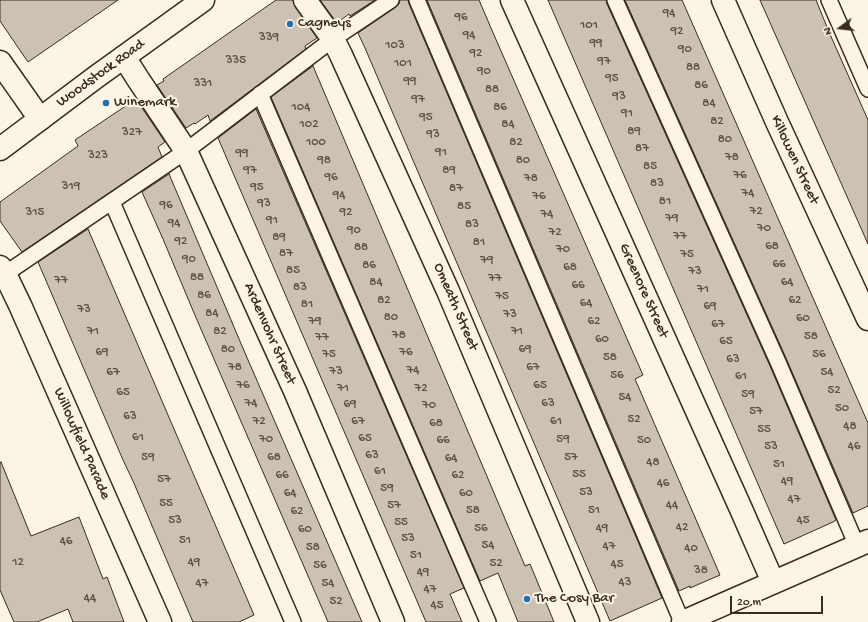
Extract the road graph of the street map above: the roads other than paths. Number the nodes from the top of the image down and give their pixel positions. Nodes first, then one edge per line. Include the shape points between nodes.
1 (306, 0) edge
2 (392, 0) edge
3 (417, 0) edge
4 (512, 0) edge
5 (615, 0) edge
6 (723, 0) edge
7 (829, 0) edge
8 (197, 2) edge
9 (333, 39) junction
10 (124, 57) junction
11 (0, 62) edge
12 (868, 89) edge
13 (260, 94) junction
14 (40, 119) junction
15 (0, 149) edge
16 (186, 151) junction
17 (112, 202) junction
18 (3, 270) edge
19 (868, 319) edge
20 (862, 543) edge
21 (773, 582) junction
22 (160, 622) edge
23 (293, 622) edge
24 (393, 622) edge
25 (488, 622) edge
26 (588, 622) edge
27 (683, 622) edge

1 - 9 street, Omeath Street
2 - 9 lane
3 - 27 lane
4 - 21 street, Greenore Street
5 - 20 lane
6 - 19 street, Killowen Street
7 - 12 lane
8 - 10 street, Woodstock Road
9 - 13 lane
9 - 26 street, Omeath Street via 448,291
10 - 14 street, Woodstock Road
10 - 16 street, Ardenvohr Street
11 - 14 street
13 - 16 lane
13 - 25 lane
14 - 15 street, Woodstock Road
16 - 17 lane
16 - 24 street, Ardenvohr Street via 295,391
17 - 18 lane
17 - 23 lane
18 - 22 street, Willowfield Parade
20 - 21 street
21 - 27 street

